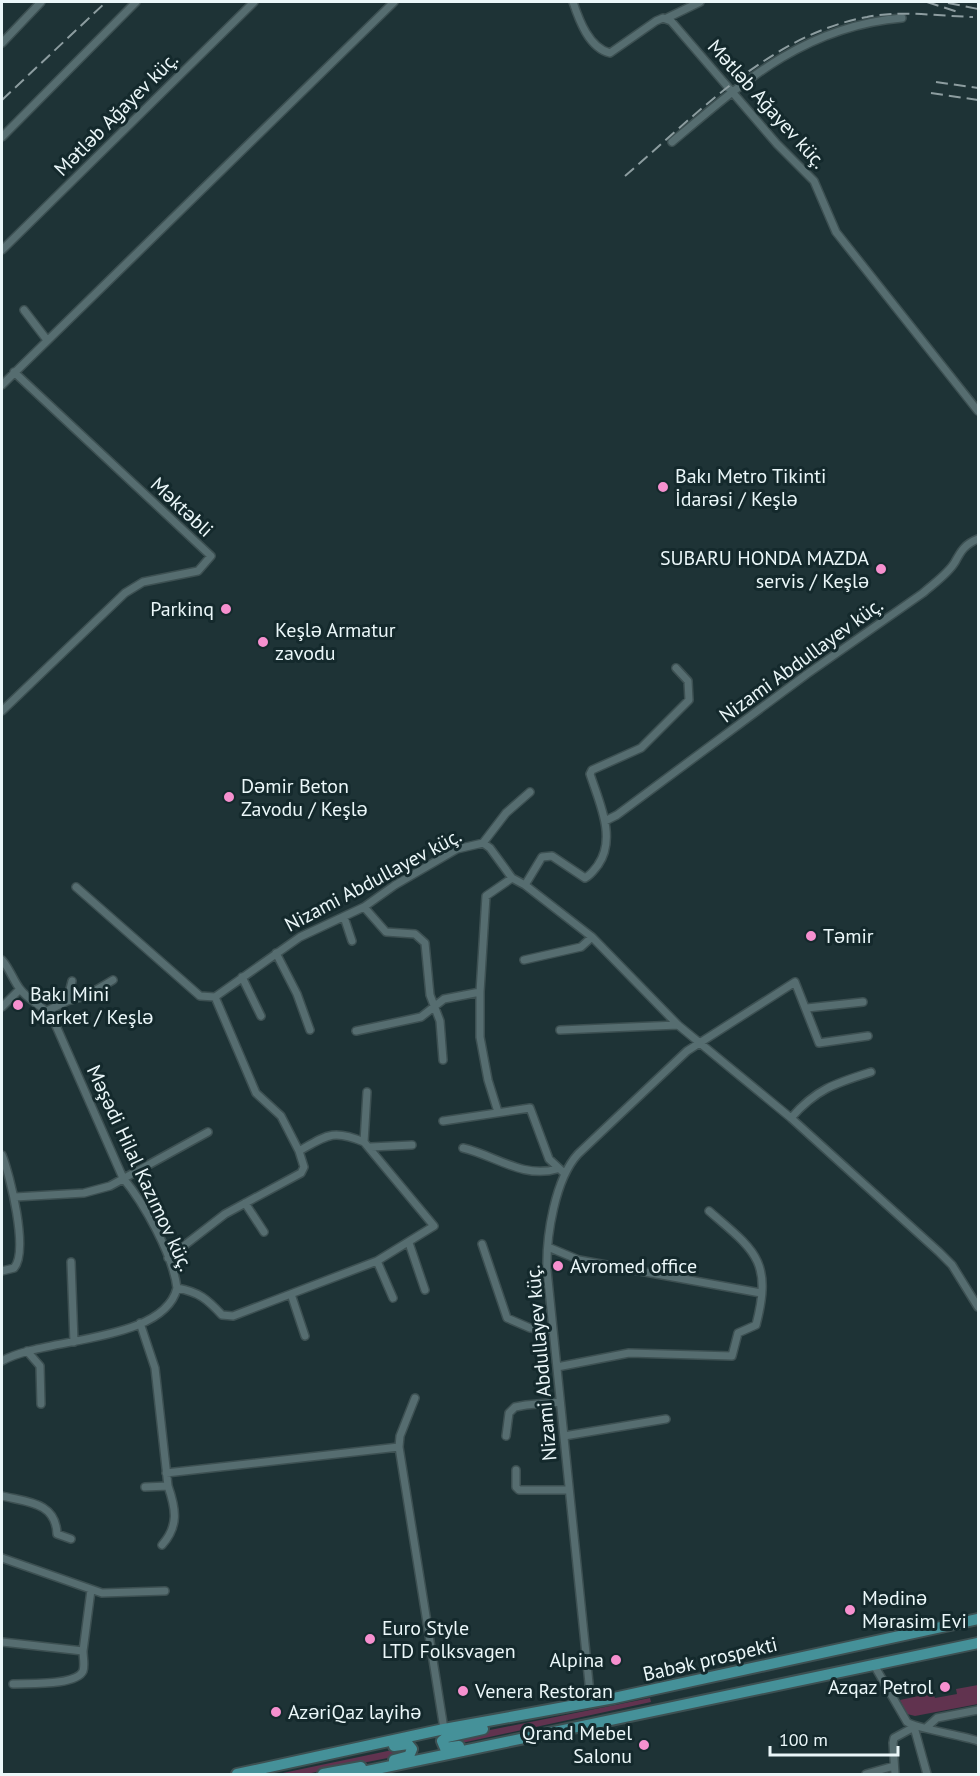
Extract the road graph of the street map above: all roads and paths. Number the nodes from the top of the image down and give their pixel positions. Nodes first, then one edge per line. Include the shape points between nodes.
1 (41, 2) edge
2 (136, 2) edge
3 (254, 2) edge
4 (394, 2) edge
5 (573, 2) edge
6 (700, 2) edge
7 (667, 18) junction
8 (902, 18) dead end
9 (2, 43) edge
10 (732, 92) junction
11 (2, 137) edge
12 (672, 142) dead end
13 (2, 250) edge
14 (24, 310) dead end
15 (47, 340) junction
16 (14, 372) junction
17 (2, 385) edge
18 (978, 411) edge
19 (978, 539) edge
20 (676, 668) dead end
21 (2, 711) edge
22 (530, 792) dead end
23 (605, 821) junction
24 (483, 843) junction
25 (512, 878) junction
26 (525, 885) junction
27 (76, 887) dead end
28 (364, 907) junction
29 (344, 917) junction
30 (592, 937) junction
31 (352, 941) dead end
32 (276, 953) junction
33 (2, 960) edge
34 (524, 960) dead end
35 (242, 977) junction
36 (113, 980) dead end
37 (72, 981) dead end
38 (20, 989) junction
39 (480, 992) junction
40 (215, 998) junction
41 (67, 1001) junction
42 (863, 1002) dead end
43 (435, 1005) junction
44 (2, 1007) edge
45 (807, 1008) junction
46 (47, 1011) junction
47 (261, 1016) dead end
48 (678, 1025) junction
49 (310, 1030) dead end
50 (560, 1030) dead end
51 (356, 1031) dead end
52 (868, 1036) dead end
53 (699, 1043) junction
54 (442, 1060) dead end
55 (871, 1072) dead end
56 (367, 1092) dead end
57 (498, 1112) junction
58 (792, 1118) junction
59 (443, 1122) dead end
60 (208, 1132) dead end
61 (364, 1142) junction
62 (412, 1145) dead end
63 (371, 1147) junction
64 (463, 1148) dead end
65 (300, 1151) junction
66 (2, 1155) edge
67 (560, 1171) junction
68 (123, 1178) junction
69 (15, 1197) junction
70 (245, 1203) junction
71 (709, 1211) dead end
72 (264, 1232) dead end
73 (409, 1243) junction
74 (482, 1244) dead end
75 (548, 1246) junction
76 (168, 1258) junction
77 (71, 1262) dead end
78 (377, 1262) junction
79 (2, 1271) edge
80 (177, 1288) junction
81 (425, 1290) dead end
82 (761, 1293) junction
83 (291, 1294) junction
84 (393, 1298) dead end
85 (978, 1306) edge
86 (140, 1323) junction
87 (552, 1330) junction
88 (305, 1336) dead end
89 (74, 1342) junction
90 (27, 1351) junction
91 (2, 1361) edge
92 (557, 1368) junction
93 (416, 1398) dead end
94 (560, 1402) junction
95 (41, 1404) dead end
96 (666, 1419) dead end
97 (506, 1436) dead end
98 (564, 1436) junction
99 (399, 1447) junction
100 (516, 1470) dead end
101 (166, 1473) junction
102 (168, 1486) junction
103 (145, 1487) dead end
104 (569, 1490) junction
105 (2, 1496) edge
106 (71, 1539) dead end
107 (162, 1545) dead end
108 (2, 1558) edge
109 (90, 1590) junction
110 (165, 1591) dead end
111 (978, 1619) edge
112 (2, 1642) edge
113 (978, 1643) edge
114 (83, 1651) junction
115 (874, 1665) junction
116 (13, 1684) dead end
117 (591, 1702) junction
118 (579, 1705) junction
119 (978, 1710) edge
120 (914, 1727) junction
121 (927, 1727) junction
122 (444, 1729) junction
123 (536, 1737) junction
124 (978, 1741) edge
125 (328, 1755) junction
126 (894, 1766) junction
127 (237, 1774) edge
128 (323, 1774) edge
129 (353, 1774) edge
130 (866, 1774) edge
131 (895, 1774) edge
132 (927, 1774) edge

1 - 9 street
2 - 11 street
3 - 13 street, Mətləb Ağayev küç.
4 - 15 street
5 - 7 street via 582,27 598,46 610,53 656,21
6 - 7 street
7 - 10 street, Mətləb Ağayev küç.
8 - 10 street via 872,20 817,38 772,62
10 - 12 street
10 - 18 street, Mətləb Ağayev küç. via 814,181 836,232
14 - 15 street
15 - 16 street
16 - 17 street
16 - 21 street, Məktəbli via 211,556 198,571 143,582 125,593
19 - 23 street, Nizami Abdullayev küç. via 958,553 940,579 922,593
20 - 23 street via 688,681 689,700 651,741 590,774
22 - 24 street via 506,813
23 - 26 street via 604,856 589,876 580,876 552,856 546,856
24 - 25 street, Nizami Abdullayev küç.
24 - 28 street, Nizami Abdullayev küç. via 457,849
25 - 26 street, Nizami Abdullayev küç.
25 - 39 street via 486,896
26 - 30 street, Nizami Abdullayev küç.
27 - 40 street via 201,996
28 - 29 street, Nizami Abdullayev küç.
28 - 43 street via 386,932 415,934 425,943 430,995
29 - 31 street
29 - 32 street, Nizami Abdullayev küç. via 313,930
30 - 34 street via 581,947
30 - 48 street, Nizami Abdullayev küç.
32 - 35 street, Nizami Abdullayev küç.
32 - 49 street
33 - 38 street, Məşədi Hilal Kazımov küç.
35 - 40 street, Nizami Abdullayev küç.
35 - 47 street
36 - 41 street via 86,996
37 - 41 street
38 - 44 street
38 - 46 street, Məşədi Hilal Kazımov küç.
39 - 43 street via 453,996
39 - 57 street via 483,1057
40 - 65 street via 256,1093 281,1116
41 - 46 street
42 - 45 street
43 - 51 street via 421,1017
43 - 54 street
45 - 52 street via 819,1043
45 - 53 street via 795,982
46 - 68 street, Məşədi Hilal Kazımov küç.
48 - 50 street
48 - 53 street, Nizami Abdullayev küç.
53 - 58 street, Nizami Abdullayev küç.
53 - 67 street, Nizami Abdullayev küç. via 672,1063
55 - 58 street via 820,1090
56 - 61 street
57 - 59 street
57 - 67 street via 532,1108 549,1160
58 - 85 street, Nizami Abdullayev küç. via 952,1265
60 - 68 street
61 - 63 street
61 - 65 street via 329,1133
62 - 63 street
63 - 73 street via 377,1160 434,1227
64 - 67 street via 518,1168
65 - 70 street via 302,1173
66 - 69 street
67 - 75 street, Nizami Abdullayev küç.
68 - 69 street via 84,1193
68 - 76 street, Məşədi Hilal Kazımov küç. via 135,1193
69 - 79 street via 18,1262
70 - 72 street
70 - 76 street
71 - 82 street via 758,1257
73 - 78 street
73 - 81 street
74 - 87 street via 507,1318 530,1328
75 - 82 street via 579,1260
75 - 87 street, Nizami Abdullayev küç.
76 - 80 street, Məşədi Hilal Kazımov küç.
77 - 89 street
78 - 83 street
78 - 84 street
80 - 83 street via 205,1297 226,1316
80 - 86 street, Məşədi Hilal Kazımov küç. via 168,1307
82 - 92 street via 756,1324 738,1333 732,1356 629,1353
83 - 88 street
86 - 89 street, Məşədi Hilal Kazımov küç.
86 - 101 street via 155,1368
87 - 92 street, Nizami Abdullayev küç.
89 - 90 street, Məşədi Hilal Kazımov küç.
90 - 91 street, Məşədi Hilal Kazımov küç.
90 - 95 street via 40,1366
92 - 94 street, Nizami Abdullayev küç.
93 - 99 street
94 - 97 street via 515,1407 509,1413
94 - 98 street, Nizami Abdullayev küç.
96 - 98 street
98 - 104 street, Nizami Abdullayev küç.
99 - 101 street
99 - 122 street
100 - 104 street via 519,1490
101 - 102 street
102 - 103 street
102 - 107 street via 174,1503 175,1527
104 - 117 street, Nizami Abdullayev küç.
105 - 106 street via 31,1503 53,1514 57,1533
108 - 109 street
109 - 110 street
109 - 114 street
111 - 117 main road, Babək prospekti
112 - 114 street
113 - 115 main road, Babək prospekti
114 - 116 street via 83,1670 79,1676 64,1682
115 - 120 street via 903,1716
115 - 123 main road, Babək prospekti
117 - 118 main road, Babək prospekti
118 - 122 main road, Babək prospekti
118 - 123 main road via 561,1713 447,1737 442,1743 449,1748 499,1738
119 - 121 street via 937,1718
120 - 121 street
120 - 126 street via 894,1738
120 - 132 street
121 - 124 street
122 - 125 main road, Babək prospekti
123 - 129 main road, Babək prospekti
125 - 127 main road, Babək prospekti
125 - 128 main road via 405,1744 412,1749 402,1758
126 - 130 street
126 - 131 street

